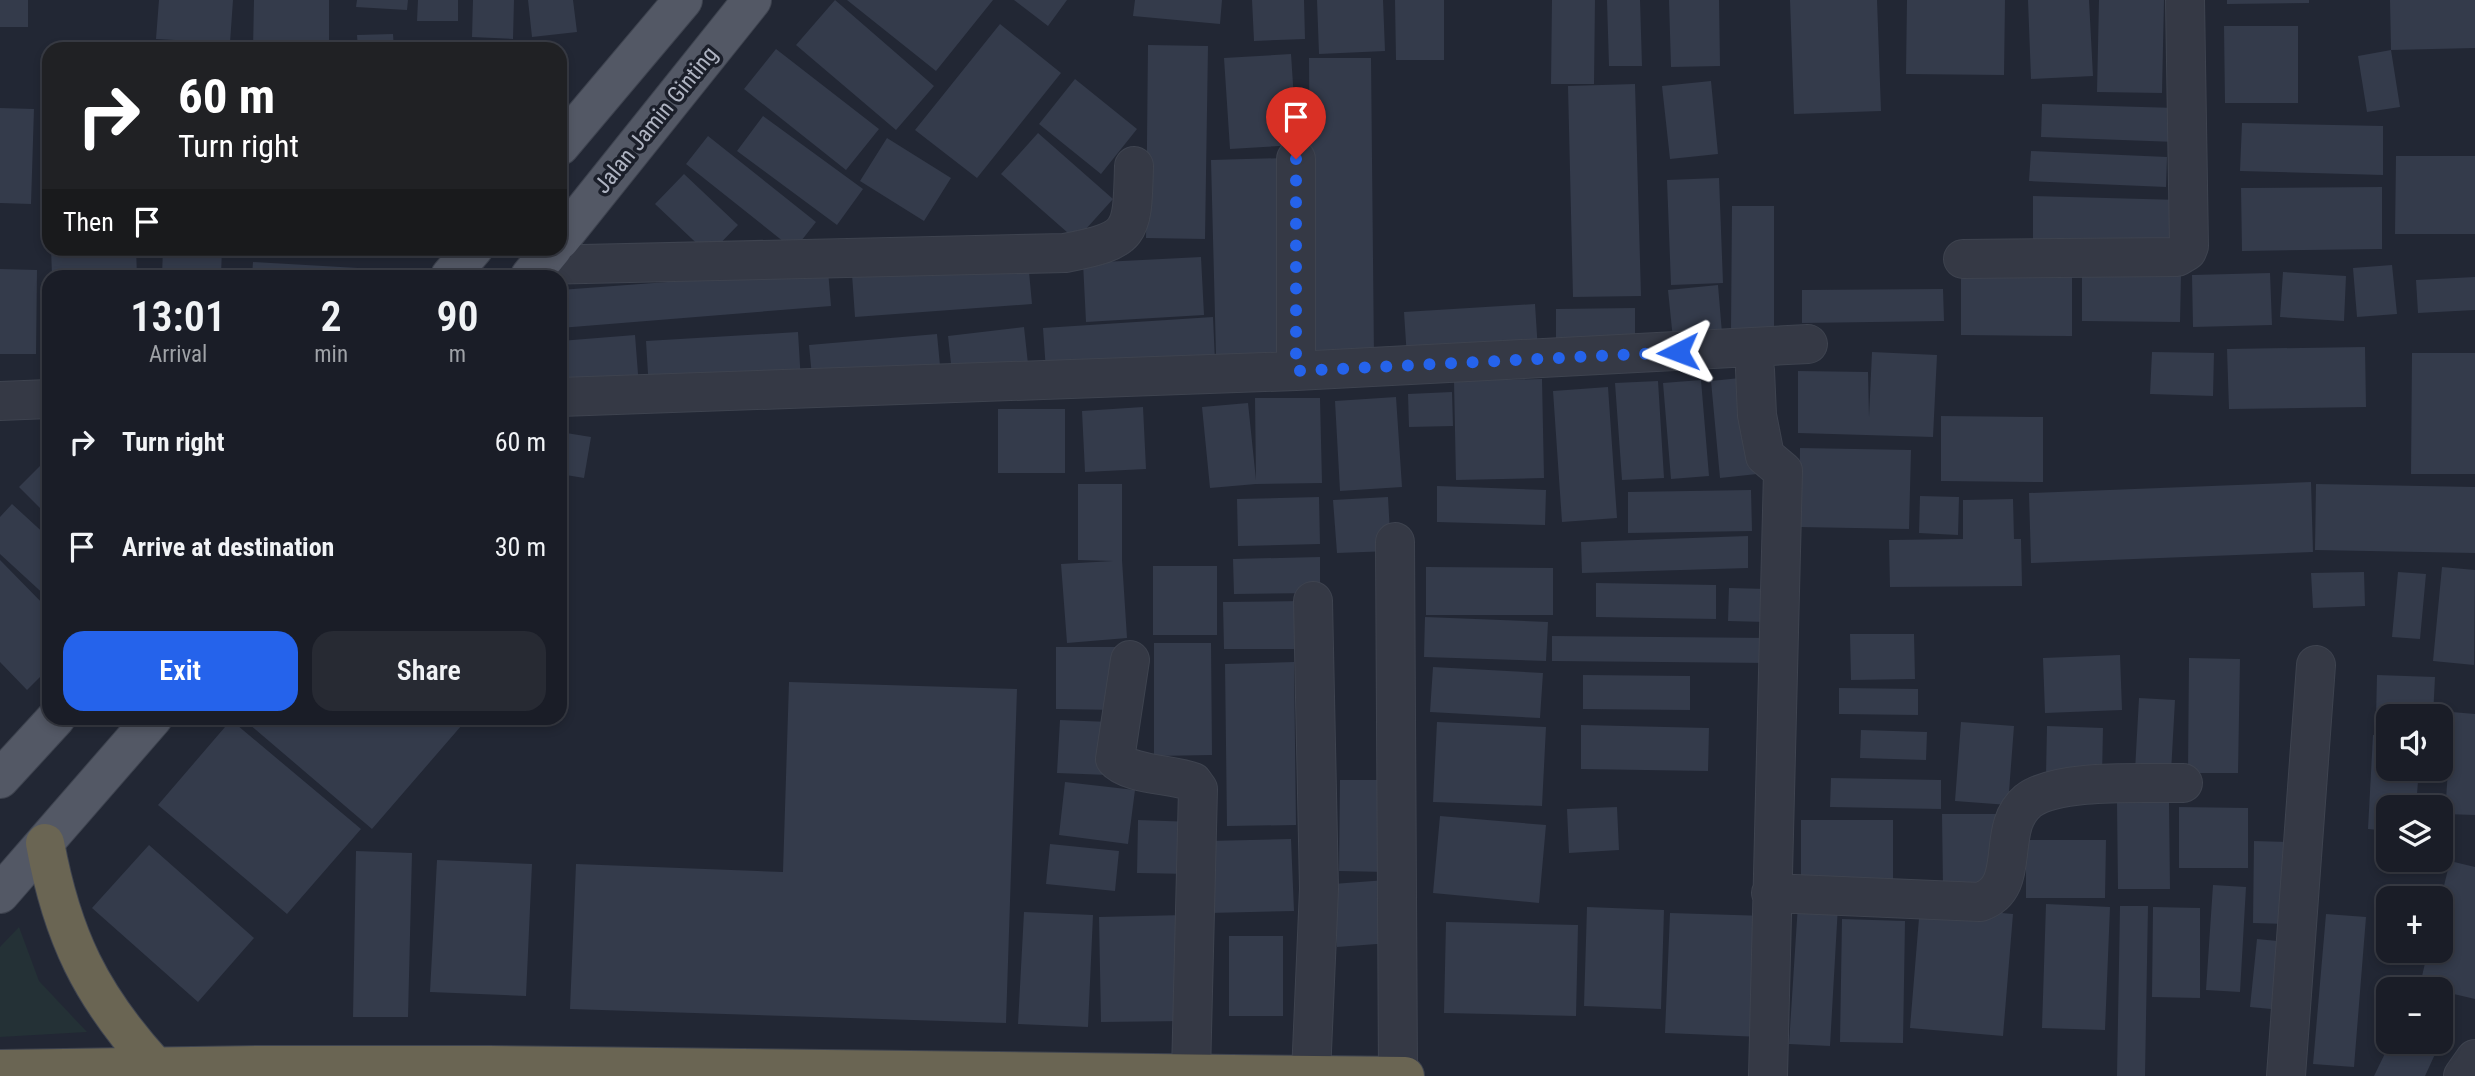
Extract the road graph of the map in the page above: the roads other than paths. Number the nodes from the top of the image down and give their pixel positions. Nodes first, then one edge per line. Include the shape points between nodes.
1 (682, 0) edge
2 (752, 0) edge
3 (2185, 0) edge
4 (567, 138) edge
5 (1296, 159) dead end
6 (1134, 166) dead end
7 (567, 231) edge
8 (467, 256) edge
9 (546, 257) edge
10 (1964, 259) dead end
11 (455, 270) edge
12 (1808, 344) dead end
13 (1755, 370) dead end
14 (1296, 371) junction
15 (567, 397) edge
16 (42, 399) edge
17 (0, 401) edge
18 (1395, 542) dead end
19 (1313, 601) dead end
20 (1130, 660) dead end
21 (2316, 665) dead end
22 (50, 725) edge
23 (147, 725) edge
24 (0, 779) edge
25 (2183, 783) dead end
26 (45, 843) junction
27 (1771, 893) junction
28 (0, 894) edge
29 (2475, 1060) edge
30 (155, 1066) junction
31 (0, 1069) edge
32 (257, 1070) edge
33 (1191, 1073) junction
34 (1311, 1074) junction
35 (1398, 1075) edge
36 (1405, 1076) edge
37 (1768, 1076) edge
38 (2286, 1076) edge
39 (2463, 1076) edge

1 - 4 main road
2 - 7 main road, Jalan Jamin Ginting
3 - 10 street via 2187,251 2177,257
5 - 14 street
6 - 9 street via 1133,210 1125,229 1103,246 1065,253
8 - 11 main road
12 - 14 street
13 - 27 street via 1765,456 1783,471
14 - 15 street
16 - 17 street
18 - 35 street
19 - 34 street via 1319,889
20 - 33 street via 1115,759 1131,769 1193,782 1198,789
21 - 38 street
22 - 24 main road
23 - 26 main road
25 - 27 street via 2080,786 2040,794 2014,821 2002,885 1992,898 1980,902
26 - 28 main road
26 - 30 highway via 55,895 81,964 120,1026
27 - 37 street
29 - 39 street
30 - 31 highway
30 - 32 highway
32 - 33 highway via 489,1065
33 - 34 highway
34 - 35 highway
35 - 36 highway

